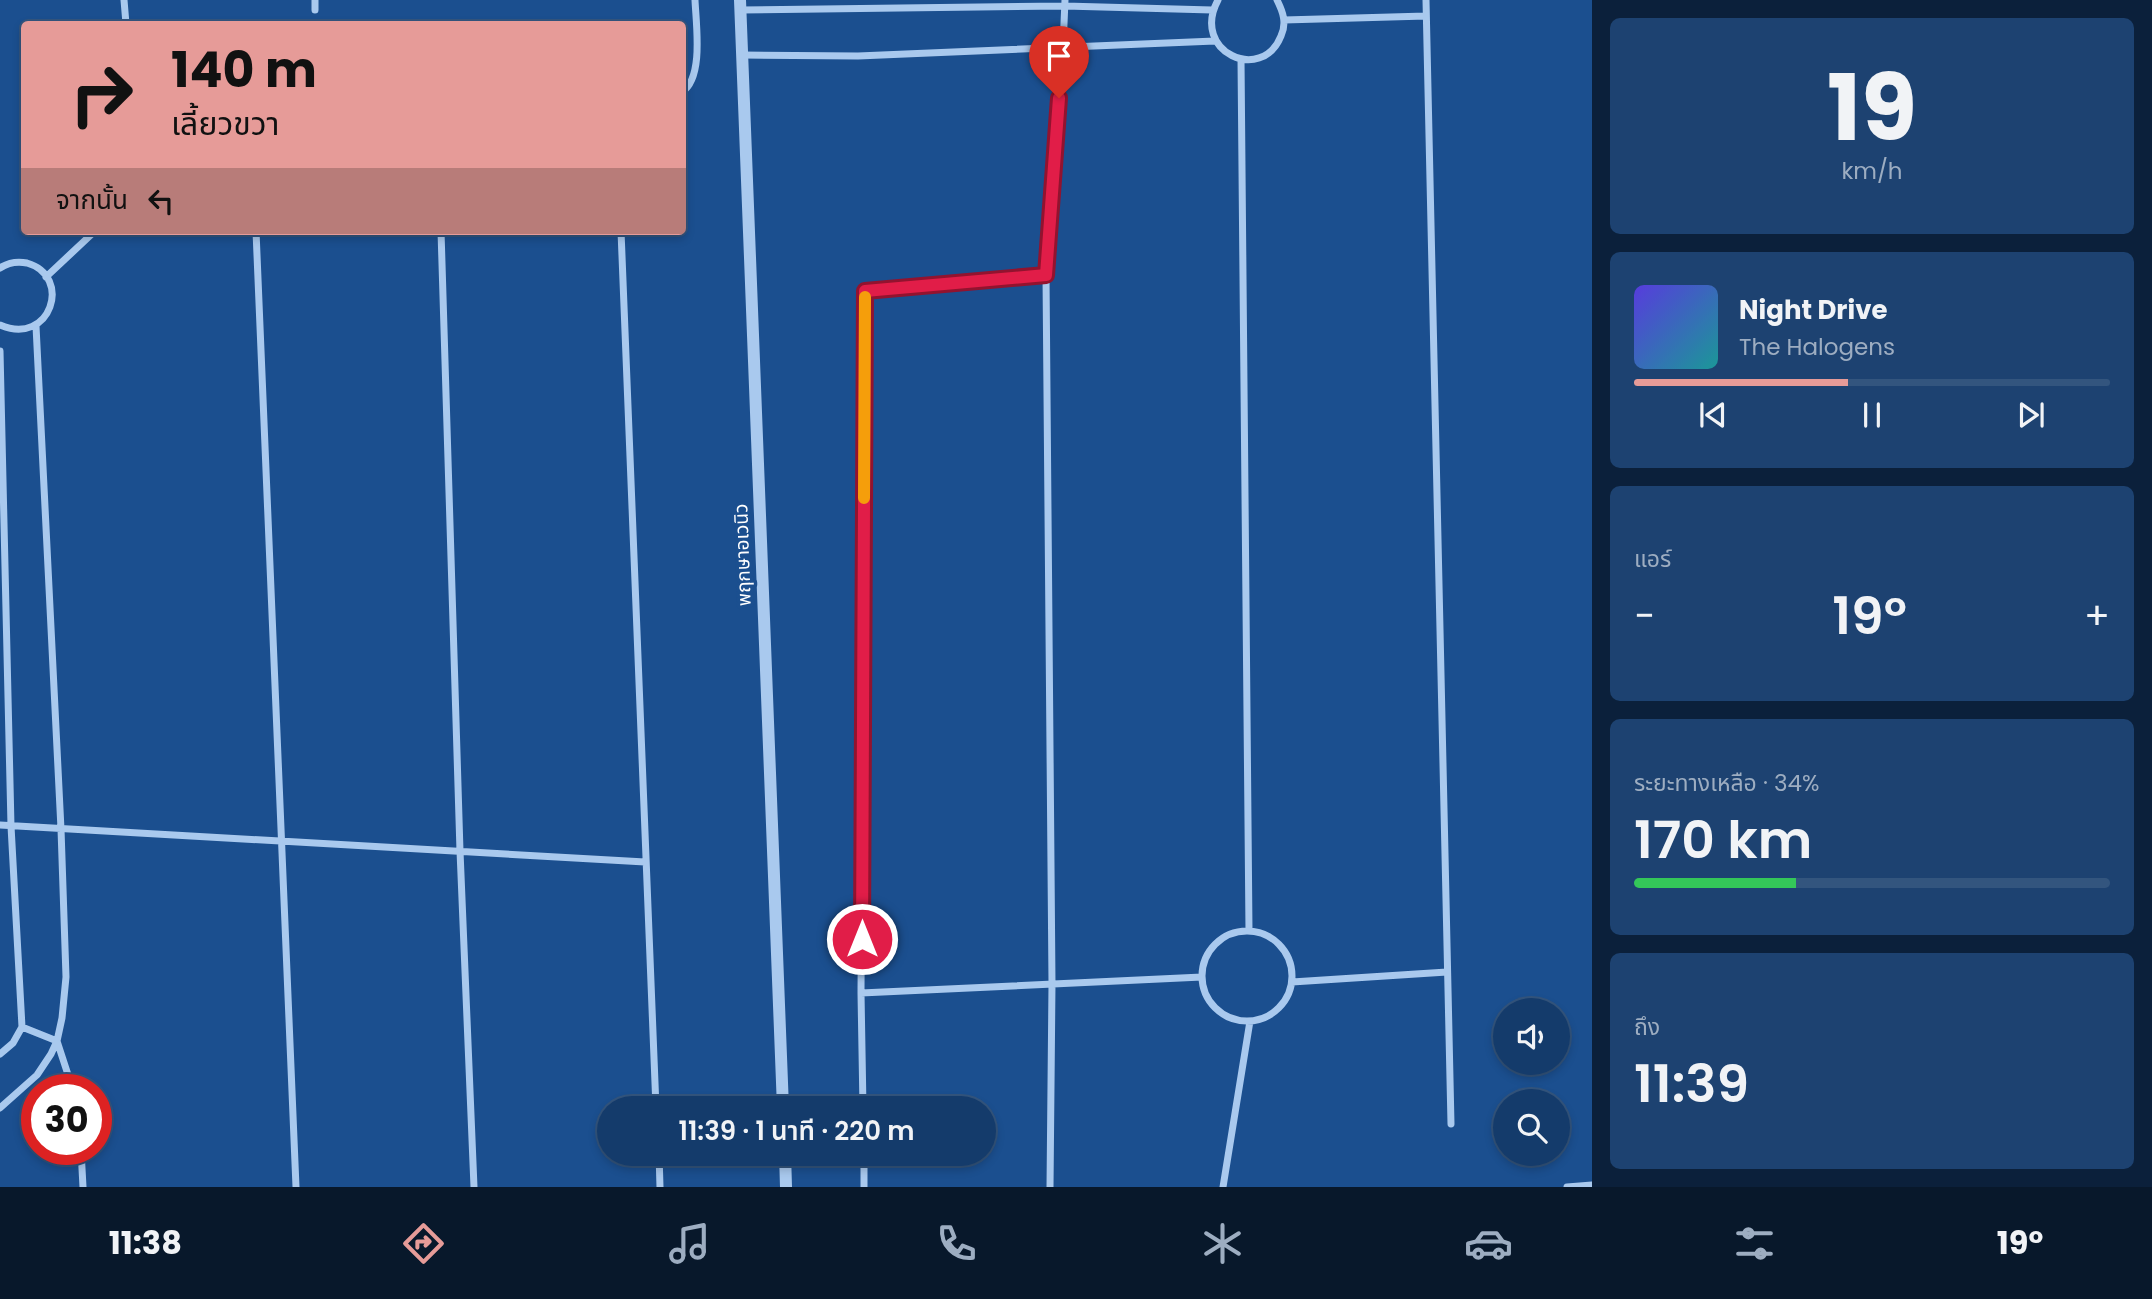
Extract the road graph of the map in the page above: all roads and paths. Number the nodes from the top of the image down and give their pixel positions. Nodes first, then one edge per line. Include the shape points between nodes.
1 (124, 0) edge
2 (314, 0) edge
3 (695, 0) edge
4 (1218, 0) edge
5 (1277, 0) edge
6 (1426, 0) edge
7 (1065, 3) edge
8 (740, 5) edge
9 (315, 10) dead end
10 (1212, 10) junction
11 (1426, 16) junction
12 (1284, 20) junction
13 (126, 21) edge
14 (1215, 41) junction
15 (1063, 47) junction
16 (743, 55) junction
17 (1241, 59) junction
18 (686, 90) edge
19 (91, 235) edge
20 (256, 235) edge
21 (441, 235) edge
22 (621, 235) edge
23 (0, 268) edge
24 (1046, 275) junction
25 (46, 277) junction
26 (0, 325) edge
27 (36, 326) junction
28 (0, 351) edge
29 (0, 825) edge
30 (11, 825) junction
31 (61, 829) junction
32 (281, 841) junction
33 (460, 851) junction
34 (645, 862) junction
35 (1249, 930) junction
36 (1447, 972) junction
37 (1202, 977) junction
38 (1292, 982) junction
39 (1052, 984) junction
40 (861, 993) junction
41 (1250, 1021) junction
42 (22, 1027) junction
43 (57, 1041) junction
44 (0, 1054) edge
45 (68, 1074) edge
46 (655, 1096) edge
47 (783, 1096) edge
48 (863, 1096) edge
49 (0, 1108) edge
50 (1451, 1124) dead end
51 (82, 1165) edge
52 (659, 1166) edge
53 (785, 1166) edge
54 (864, 1166) edge
55 (1592, 1185) edge
56 (83, 1187) edge
57 (296, 1187) edge
58 (474, 1187) edge
59 (660, 1187) edge
60 (786, 1187) edge
61 (864, 1187) edge
62 (1050, 1187) edge
63 (1223, 1187) edge
64 (1567, 1187) edge

1 - 13 street
2 - 9 street
3 - 18 street via 695,76
4 - 10 street
5 - 12 street
6 - 11 street
7 - 8 street
7 - 10 street
7 - 15 street
8 - 16 street, พฤกษาอเวนิว
10 - 14 street
11 - 12 street
11 - 36 street
12 - 17 street via 1272,51
14 - 15 street
14 - 17 street
15 - 16 street via 858,56
15 - 24 street
16 - 47 street, พฤกษาอเวนิว
17 - 35 street
19 - 25 street
20 - 32 street
21 - 33 street
22 - 34 street
23 - 25 street via 19,261
24 - 39 street
24 - 40 street via 865,291
25 - 27 street via 51,306
26 - 27 street via 11,330
27 - 31 street
28 - 30 street
29 - 30 street
30 - 31 street
30 - 42 street
31 - 32 street
31 - 43 street via 66,977
32 - 33 street
32 - 57 street
33 - 34 street
33 - 58 street
34 - 46 street
35 - 37 street via 1221,939 1211,949
35 - 38 street via 1277,942 1292,968
36 - 38 street
36 - 50 street
37 - 39 street
37 - 41 street via 1212,1004 1236,1020
38 - 41 street via 1278,1010
39 - 40 street
39 - 62 street
40 - 48 street
41 - 63 street
42 - 43 street
42 - 44 street
43 - 45 street
43 - 49 street via 37,1075
51 - 56 street
52 - 59 street
53 - 60 street
54 - 61 street
55 - 64 street

